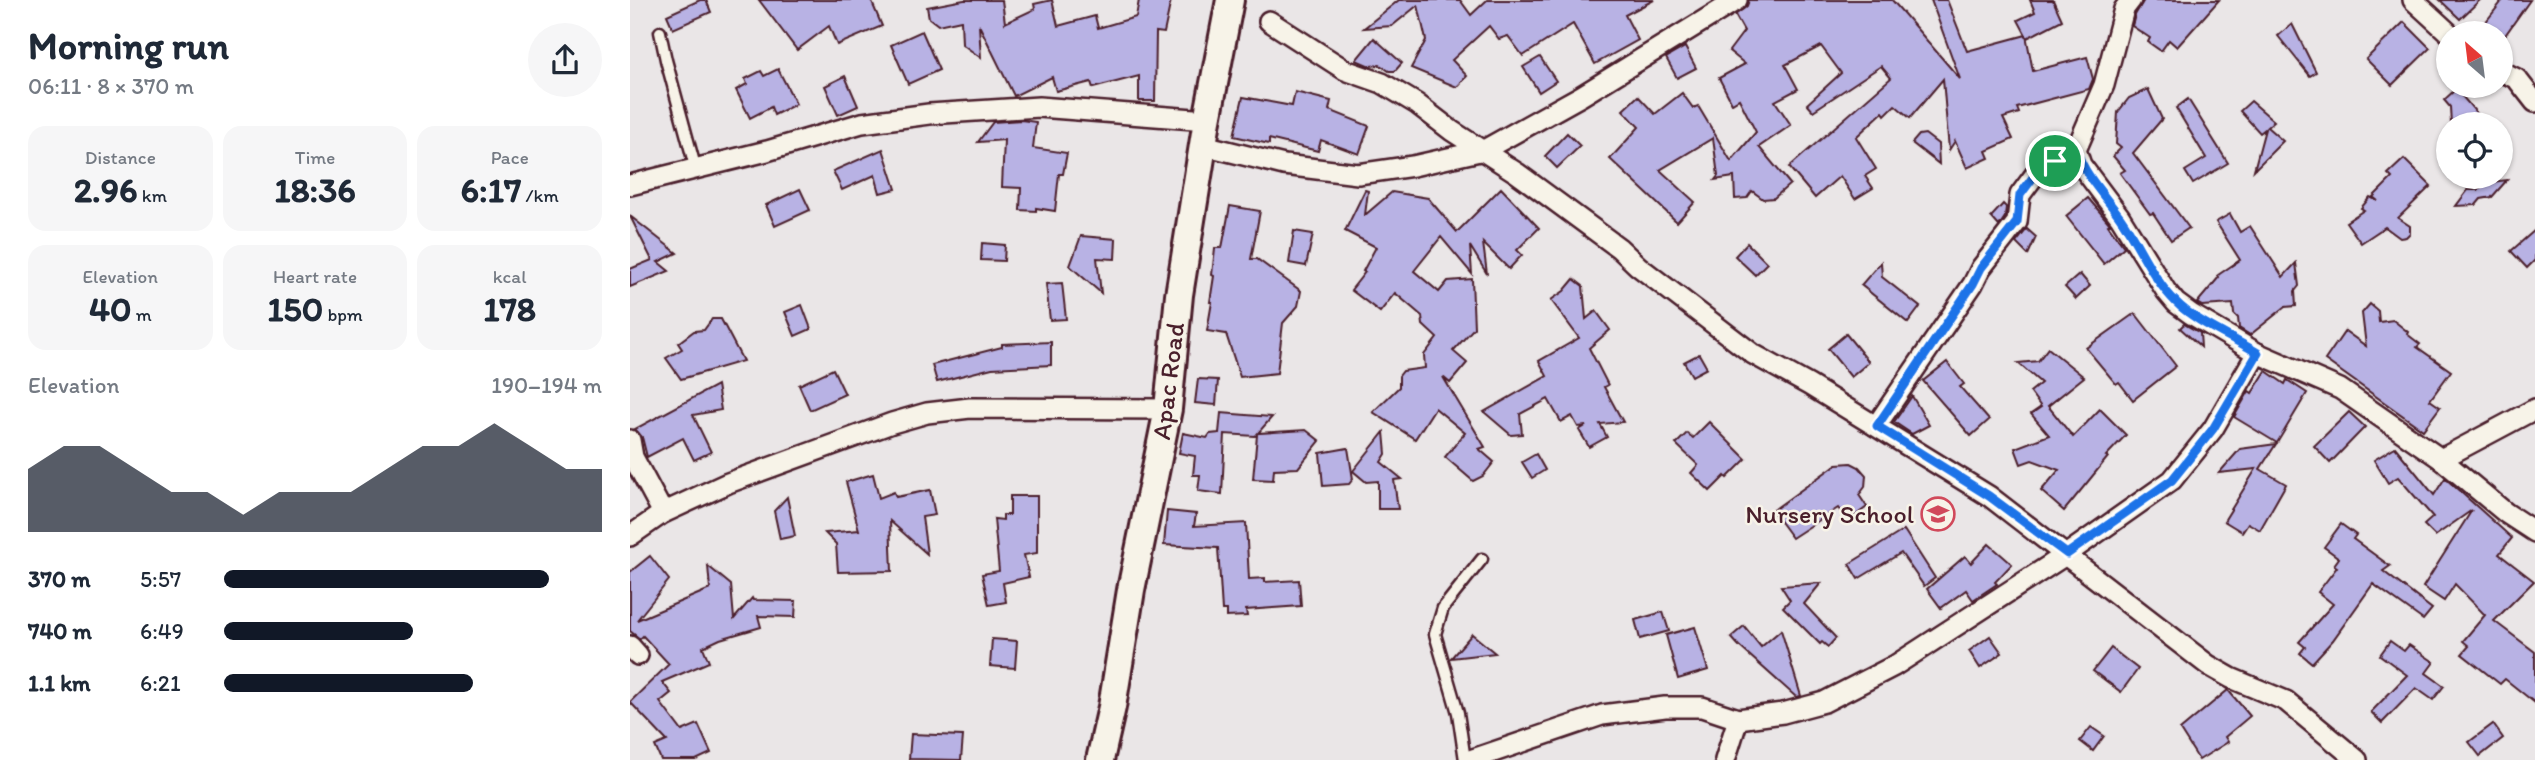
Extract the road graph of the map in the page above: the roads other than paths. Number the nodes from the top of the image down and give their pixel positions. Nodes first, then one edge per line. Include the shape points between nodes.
1 (1230, 0) edge
2 (1737, 0) edge
3 (2131, 0) edge
4 (2413, 0) edge
5 (1269, 21) dead end
6 (2436, 21) edge
7 (660, 32) dead end
8 (2513, 77) edge
9 (2535, 102) edge
10 (1205, 133) junction
11 (1484, 150) junction
12 (2076, 150) junction
13 (696, 170) junction
14 (630, 186) edge
15 (2258, 353) junction
16 (2535, 408) edge
17 (1168, 410) junction
18 (1877, 426) junction
19 (630, 440) edge
20 (2441, 459) junction
21 (663, 513) junction
22 (2535, 532) edge
23 (630, 536) edge
24 (2067, 554) junction
25 (1482, 559) dead end
26 (1738, 719) junction
27 (1100, 760) edge
28 (1468, 760) edge
29 (1725, 760) edge
30 (2357, 760) edge

1 - 10 main road, Apac Road
2 - 11 street
3 - 12 street via 2124,9 2104,85
4 - 6 street
5 - 11 street via 1345,70 1382,83
7 - 13 lane
8 - 9 street
10 - 11 street via 1284,166 1357,174
10 - 13 street via 1039,107 929,114 862,123
10 - 17 main road, Apac Road via 1179,295
11 - 18 street via 1753,354
12 - 15 street via 2081,165 2176,303
12 - 18 street via 2037,172 2020,195 2017,222 1981,268
13 - 14 street
15 - 20 street via 2340,389
15 - 24 street via 2213,429 2172,480
16 - 20 street
17 - 21 street via 970,408 927,413 729,483
17 - 27 main road, Apac Road
18 - 24 street via 1989,496
19 - 21 street via 633,457
20 - 22 street
21 - 23 street
24 - 26 street via 1894,666 1824,702
24 - 30 street via 2208,665 2286,701
25 - 28 lane via 1443,608 1435,634
26 - 28 street via 1702,707 1602,715
26 - 29 street

